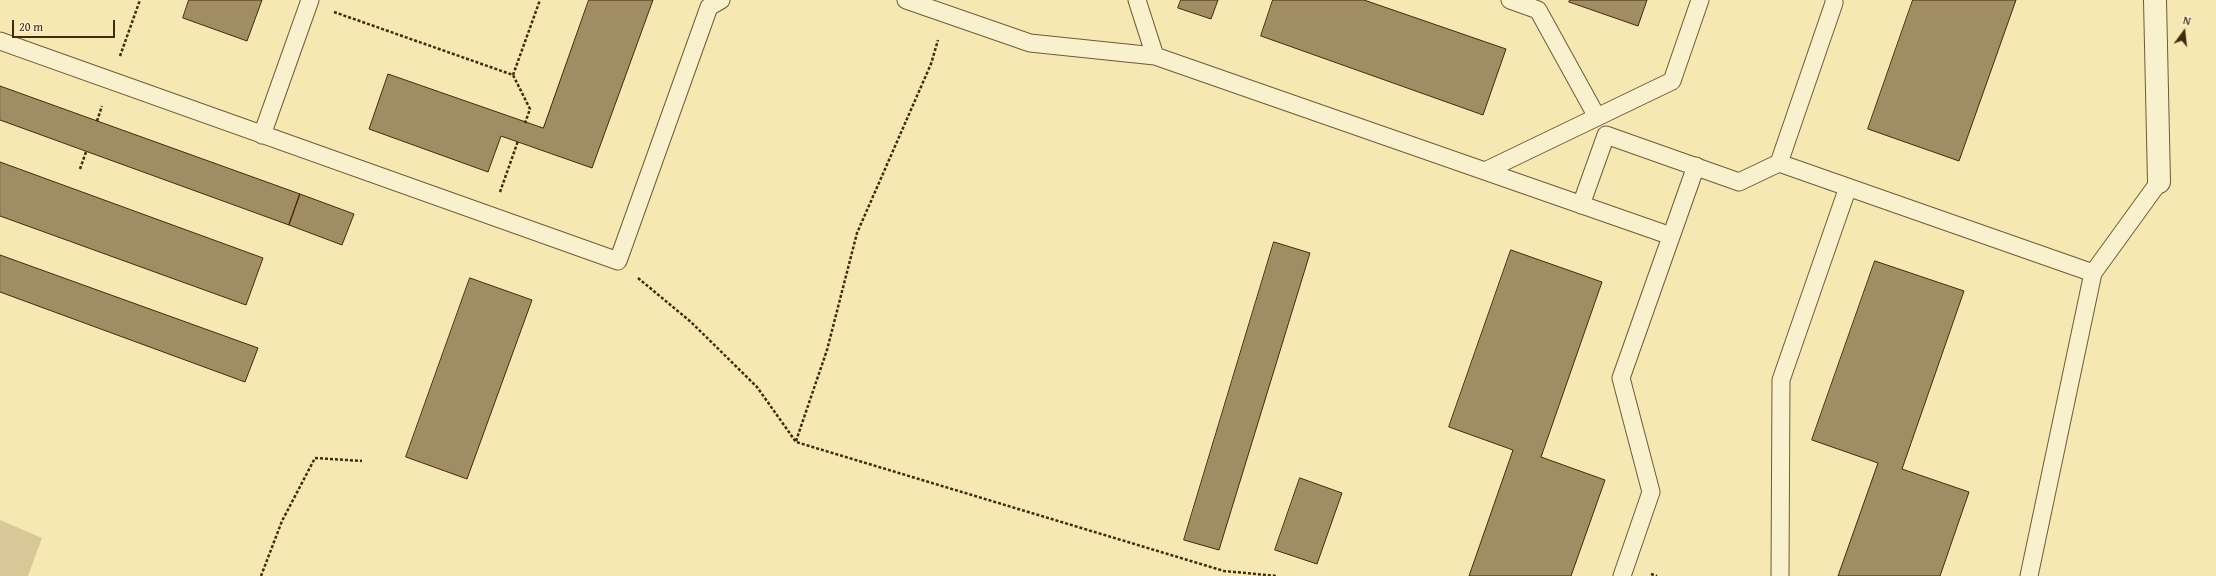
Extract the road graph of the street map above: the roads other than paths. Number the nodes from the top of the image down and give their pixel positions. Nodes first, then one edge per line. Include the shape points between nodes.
1 (721, 0) edge
2 (906, 0) edge
3 (1137, 0) edge
4 (1510, 0) edge
5 (1700, 0) edge
6 (1834, 0) edge
7 (2155, 0) edge
8 (310, 1) edge
9 (944, 7) edge
10 (0, 41) edge
11 (1155, 56) junction
12 (1597, 118) junction
13 (262, 135) junction
14 (1779, 163) junction
15 (1696, 166) junction
16 (1485, 171) junction
17 (2159, 182) joint
18 (1848, 187) junction
19 (1581, 205) junction
20 (1671, 236) junction
21 (2093, 273) junction
22 (1622, 576) edge
23 (1780, 576) edge
24 (2029, 576) edge

1 - 13 lane via 709,7 618,261
2 - 9 lane
3 - 11 lane
4 - 12 lane via 1538,10
5 - 12 lane via 1672,81
6 - 14 lane
7 - 17 street
8 - 13 lane
9 - 11 lane via 1030,44
10 - 13 lane
11 - 16 lane
12 - 16 lane
14 - 15 lane via 1739,182
14 - 18 lane
15 - 19 lane via 1606,135
15 - 20 lane
16 - 19 lane
17 - 21 lane
18 - 21 lane
18 - 23 lane via 1781,380
19 - 20 lane
20 - 22 lane via 1621,378 1651,492
21 - 24 lane

